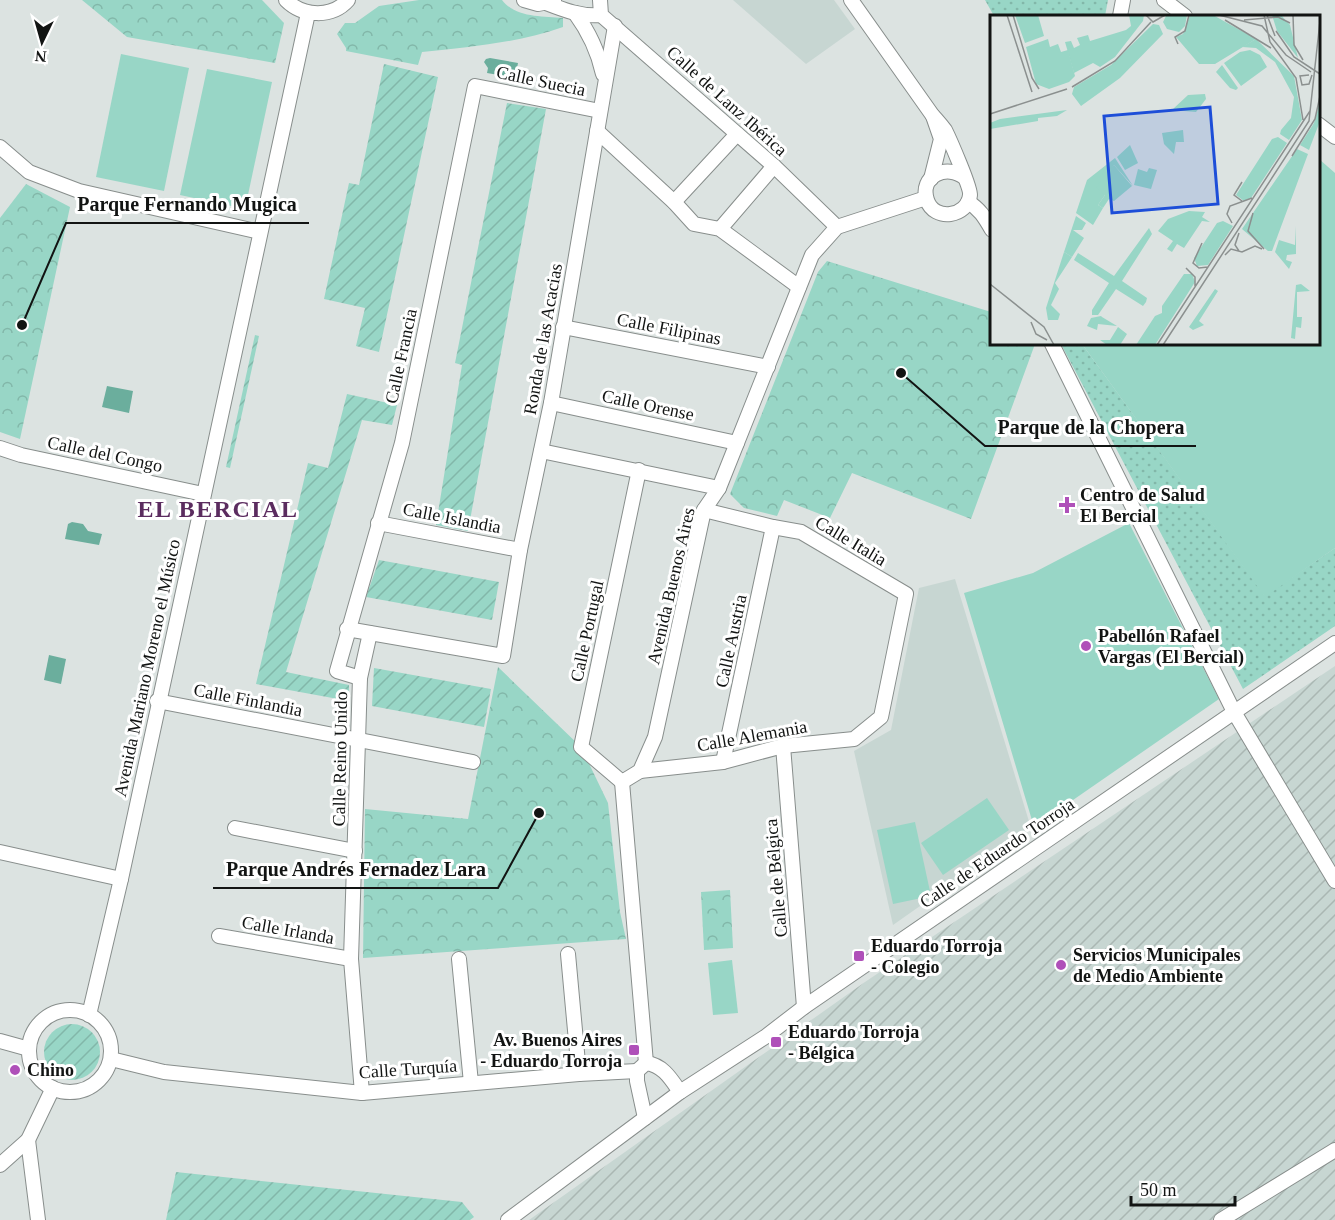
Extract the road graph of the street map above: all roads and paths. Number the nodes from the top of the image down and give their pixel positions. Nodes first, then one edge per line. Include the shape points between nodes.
1 (286, 0) edge
2 (348, 0) edge
3 (524, 0) edge
4 (600, 0) edge
5 (610, 0) edge
6 (851, 0) edge
7 (1123, 0) edge
8 (1164, 0) edge
9 (551, 2) edge
10 (308, 12) junction
11 (575, 13) junction
12 (602, 15) junction
13 (1120, 15) edge
14 (1184, 15) edge
15 (615, 26) junction
16 (605, 82) junction
17 (476, 86) joint
18 (600, 111) junction
19 (933, 116) junction
20 (1320, 126) edge
21 (597, 131) junction
22 (737, 134) junction
23 (1335, 137) edge
24 (0, 147) edge
25 (774, 166) junction
26 (964, 178) junction
27 (931, 179) junction
28 (927, 198) junction
29 (674, 202) junction
30 (968, 202) junction
31 (837, 227) junction
32 (990, 227) edge
33 (720, 229) junction
34 (260, 232) junction
35 (798, 287) junction
36 (563, 327) junction
37 (1052, 345) edge
38 (768, 367) junction
39 (551, 403) junction
40 (737, 443) junction
41 (0, 448) edge
42 (541, 451) junction
43 (639, 470) junction
44 (719, 488) junction
45 (203, 494) junction
46 (705, 510) junction
47 (378, 523) junction
48 (773, 527) junction
49 (520, 550) junction
50 (906, 594) joint
51 (347, 629) junction
52 (370, 633) junction
53 (1335, 643) edge
54 (360, 678) junction
55 (158, 701) junction
56 (1234, 712) junction
57 (359, 740) junction
58 (783, 746) junction
59 (473, 762) dead end
60 (723, 762) junction
61 (640, 771) junction
62 (622, 782) junction
63 (235, 828) dead end
64 (355, 851) junction
65 (0, 852) edge
66 (121, 879) junction
67 (1335, 881) edge
68 (219, 936) dead end
69 (568, 954) dead end
70 (351, 959) junction
71 (459, 959) dead end
72 (804, 1007) junction
73 (89, 1015) junction
74 (0, 1041) edge
75 (29, 1049) junction
76 (111, 1059) junction
77 (642, 1067) junction
78 (579, 1074) junction
79 (471, 1083) junction
80 (53, 1088) junction
81 (680, 1092) junction
82 (362, 1093) junction
83 (645, 1118) junction
84 (28, 1140) junction
85 (1335, 1150) edge
86 (0, 1165) edge
87 (38, 1220) edge
88 (508, 1220) edge
89 (1221, 1220) edge

1 - 10 street
2 - 10 street via 341,9 324,14
3 - 9 street
4 - 12 street
5 - 12 street
6 - 19 street
7 - 13 street
8 - 14 street
9 - 11 street
10 - 34 street, Avenida Mariano Moreno el Músico
11 - 12 street
11 - 16 street via 599,55
12 - 15 street, Calle de Lanz Ibérica
15 - 16 street, Ronda de las Acacias
15 - 22 street, Calle de Lanz Ibérica
16 - 18 street, Ronda de las Acacias
17 - 18 street, Calle Suecia
17 - 47 street, Calle Francia via 402,443
18 - 21 street, Ronda de las Acacias
19 - 26 street via 945,131
19 - 27 street via 941,139
20 - 23 street
21 - 29 street
21 - 36 street, Ronda de las Acacias
22 - 25 street, Calle de Lanz Ibérica
22 - 29 street
24 - 34 street via 29,172 79,191
25 - 31 street, Calle de Lanz Ibérica
25 - 33 street
26 - 27 street via 947,171
26 - 30 street via 970,189
27 - 28 street
28 - 30 street via 933,210 946,215 959,212
28 - 31 street
29 - 33 street via 694,224
30 - 32 street
31 - 35 street, Avenida Buenos Aires via 812,255
33 - 35 street
34 - 45 street, Avenida Mariano Moreno el Músico
35 - 38 street, Avenida Buenos Aires
36 - 38 street, Calle Filipinas
36 - 39 street, Ronda de las Acacias
37 - 56 street
38 - 40 street, Avenida Buenos Aires
39 - 40 street, Calle Orense
39 - 42 street, Ronda de las Acacias
40 - 44 street, Avenida Buenos Aires
41 - 45 street, Calle del Congo
42 - 43 street
42 - 49 street, Ronda de las Acacias
43 - 44 street
43 - 62 street, Calle Portugal via 581,747
44 - 46 street, Avenida Buenos Aires
45 - 55 street, Avenida Mariano Moreno el Músico
46 - 48 street, Calle Italia
46 - 61 street, Avenida Buenos Aires via 655,737
47 - 49 street, Calle Islandia
47 - 51 street, Calle Francia
48 - 50 street, Calle Italia via 801,532
48 - 60 street, Calle Austria
49 - 52 street, Ronda de las Acacias via 503,656
50 - 58 street, Calle Alemania via 881,717 854,739
51 - 52 street
51 - 54 street, Calle Francia via 337,671
52 - 54 street, Calle Reino Unido
53 - 56 street, Calle de Eduardo Torroja
54 - 57 street, Calle Reino Unido
55 - 57 street, Calle Finlandia
55 - 66 street, Avenida Mariano Moreno el Músico
56 - 67 street
56 - 72 street, Calle de Eduardo Torroja
57 - 59 street, Calle Finlandia
57 - 64 street, Calle Reino Unido
58 - 60 street, Calle Alemania
58 - 72 street, Calle de Bélgica
60 - 61 street, Calle Alemania
61 - 62 street
62 - 77 street
63 - 64 street
64 - 70 street, Calle Reino Unido
65 - 66 street
66 - 73 street, Avenida Mariano Moreno el Músico
68 - 70 street, Calle Irlanda
69 - 78 street
70 - 82 street, Calle Reino Unido
71 - 79 street
72 - 81 street, Calle de Eduardo Torroja
73 - 75 street via 62,1011 48,1016 37,1026
73 - 76 street via 107,1033
74 - 75 street
75 - 80 street via 31,1064 41,1080
76 - 80 street via 97,1082 85,1089 69,1092
76 - 82 street, Calle Turquía via 164,1072
77 - 78 street, Calle Turquía
77 - 81 street via 654,1064
77 - 83 street via 637,1081
78 - 79 street, Calle Turquía
79 - 82 street, Calle Turquía
80 - 84 street
81 - 83 street, Calle de Eduardo Torroja
83 - 88 street
84 - 86 street
84 - 87 street
85 - 89 street

